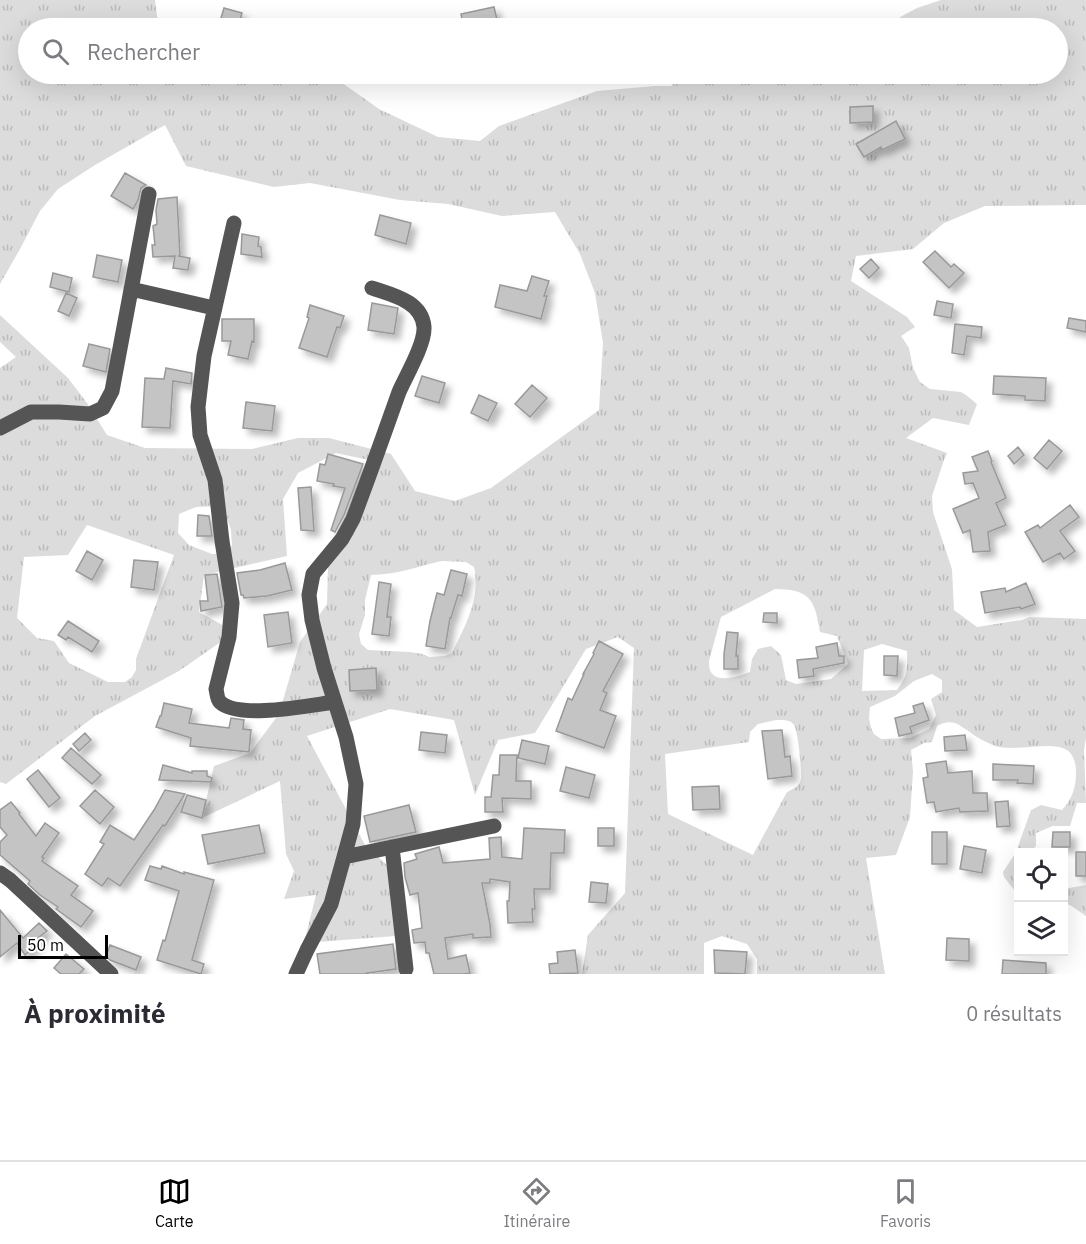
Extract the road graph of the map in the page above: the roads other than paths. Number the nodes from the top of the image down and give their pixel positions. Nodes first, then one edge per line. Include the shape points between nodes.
1 (148, 194) dead end
2 (234, 223) dead end
3 (372, 288) dead end
4 (131, 289) junction
5 (214, 308) junction
6 (0, 428) edge
7 (335, 702) junction
8 (494, 826) dead end
9 (392, 847) junction
10 (344, 857) junction
11 (5, 877) edge
12 (406, 969) dead end
13 (111, 974) edge
14 (296, 974) edge

1 - 4 street
2 - 5 street
3 - 7 street via 409,302 419,312 424,328 420,348 353,519 313,574 309,595 312,620
4 - 5 street
4 - 6 street via 112,391 103,408 90,414 31,412
5 - 7 street via 198,407 200,435 215,480 232,603 217,696 230,707 249,711
7 - 10 street via 356,783 353,824
8 - 9 street
9 - 10 street
9 - 12 street
10 - 14 street via 331,904
11 - 13 street

